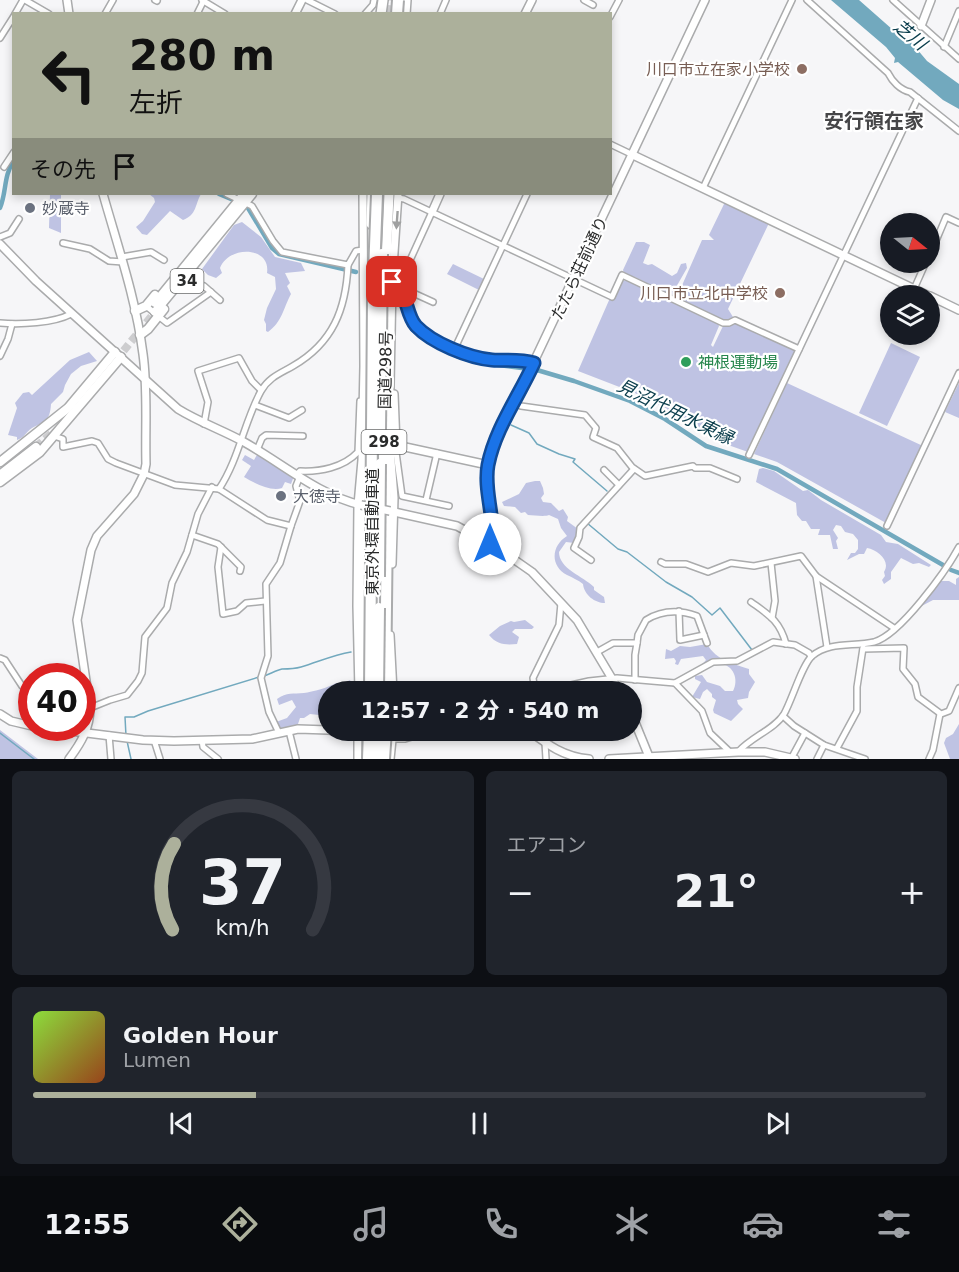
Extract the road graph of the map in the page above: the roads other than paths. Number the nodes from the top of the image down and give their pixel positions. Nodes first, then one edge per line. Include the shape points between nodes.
1 (24, 0) edge
2 (203, 0) edge
3 (307, 0) edge
4 (404, 0) edge
5 (584, 0) edge
6 (705, 0) edge
7 (792, 0) edge
8 (807, 0) edge
9 (893, 0) edge
10 (931, 0) edge
11 (593, 4) dead end
12 (959, 11) edge
13 (45, 12) edge
14 (222, 12) edge
15 (331, 12) edge
16 (391, 12) edge
17 (12, 18) edge
18 (921, 26) junction
19 (0, 38) edge
20 (945, 46) junction
21 (959, 58) edge
22 (918, 99) junction
23 (959, 130) edge
24 (612, 145) edge
25 (12, 155) edge
26 (633, 155) junction
27 (4, 167) dead end
28 (703, 188) junction
29 (104, 195) edge
30 (363, 195) edge
31 (373, 195) edge
32 (391, 195) edge
33 (440, 195) edge
34 (527, 195) edge
35 (243, 198) edge
36 (432, 212) junction
37 (19, 219) dead end
38 (959, 223) edge
39 (940, 231) edge
40 (0, 237) edge
41 (63, 243) dead end
42 (0, 244) edge
43 (502, 247) junction
44 (366, 250) junction
45 (843, 255) junction
46 (123, 259) junction
47 (164, 260) dead end
48 (348, 265) junction
49 (574, 279) junction
50 (392, 282) junction
51 (906, 285) edge
52 (204, 286) dead end
53 (211, 292) junction
54 (220, 300) dead end
55 (940, 301) edge
56 (433, 302) dead end
57 (959, 310) edge
58 (153, 311) junction
59 (135, 312) junction
60 (71, 314) junction
61 (0, 323) edge
62 (12, 324) junction
63 (391, 333) junction
64 (140, 335) junction
65 (799, 349) junction
66 (454, 350) junction
67 (118, 354) junction
68 (0, 356) edge
69 (364, 366) junction
70 (532, 367) junction
71 (959, 373) edge
72 (145, 380) junction
73 (261, 390) junction
74 (514, 403) junction
75 (255, 405) junction
76 (302, 410) dead end
77 (204, 424) junction
78 (43, 429) junction
79 (303, 436) dead end
80 (53, 437) junction
81 (241, 441) junction
82 (394, 445) junction
83 (257, 450) junction
84 (362, 453) junction
85 (437, 453) junction
86 (749, 455) dead end
87 (384, 456) junction
88 (0, 462) edge
89 (488, 465) junction
90 (0, 469) edge
91 (634, 469) junction
92 (604, 470) dead end
93 (144, 474) junction
94 (0, 475) edge
95 (298, 475) junction
96 (737, 479) dead end
97 (0, 482) edge
98 (619, 485) junction
99 (212, 488) junction
100 (219, 489) junction
101 (426, 500) junction
102 (449, 506) dead end
103 (361, 508) junction
104 (390, 514) junction
105 (291, 526) junction
106 (887, 526) dead end
107 (192, 535) junction
108 (490, 544) junction
109 (221, 547) junction
110 (959, 547) edge
111 (591, 560) dead end
112 (661, 562) dead end
113 (771, 563) junction
114 (240, 571) dead end
115 (816, 576) junction
116 (266, 601) junction
117 (561, 601) junction
118 (751, 602) dead end
119 (679, 611) junction
120 (772, 618) junction
121 (894, 628) junction
122 (704, 635) junction
123 (637, 643) junction
124 (707, 643) dead end
125 (786, 644) junction
126 (863, 646) junction
127 (827, 647) junction
128 (597, 652) junction
129 (811, 657) junction
130 (0, 658) edge
131 (83, 663) edge
132 (614, 678) junction
133 (18, 680) edge
134 (635, 680) junction
135 (359, 681) edge
136 (367, 681) edge
137 (367, 681) edge
138 (367, 681) edge
139 (382, 681) edge
140 (382, 681) edge
141 (382, 681) edge
142 (392, 681) edge
143 (533, 681) edge
144 (589, 681) edge
145 (615, 681) edge
146 (675, 683) junction
147 (959, 688) edge
148 (96, 706) edge
149 (0, 714) edge
150 (940, 714) junction
151 (783, 716) junction
152 (18, 722) edge
153 (318, 730) edge
154 (289, 731) junction
155 (96, 733) edge
156 (279, 733) junction
157 (806, 733) junction
158 (109, 735) junction
159 (642, 739) edge
160 (154, 740) junction
161 (202, 740) junction
162 (80, 741) edge
163 (361, 741) edge
164 (364, 741) edge
165 (382, 741) edge
166 (384, 741) edge
167 (386, 741) edge
168 (544, 742) joint
169 (824, 744) junction
170 (837, 748) junction
171 (734, 752) junction
172 (650, 758) edge
173 (69, 759) edge
174 (111, 759) edge
175 (160, 759) edge
176 (218, 759) edge
177 (296, 759) edge
178 (357, 759) edge
179 (366, 759) edge
180 (377, 759) edge
181 (384, 759) edge
182 (390, 759) edge
183 (546, 759) edge
184 (589, 759) edge
185 (609, 759) edge
186 (792, 759) edge
187 (817, 759) edge
188 (865, 759) edge
189 (929, 759) edge

1 - 13 street
2 - 14 street
3 - 15 street
4 - 16 main road
5 - 11 street
6 - 26 street, たたら荘前通り
7 - 28 street
8 - 22 street via 891,79
9 - 18 street
10 - 18 street
12 - 20 street
17 - 19 street
18 - 20 street
20 - 21 street
22 - 23 street
22 - 45 street
24 - 26 street
25 - 27 street
26 - 28 street
26 - 49 street, たたら荘前通り
28 - 45 street
29 - 46 street
30 - 44 street
31 - 84 highway, 国道298号 / 298
31 - 137 highway, 東京外環自動車道, bridge
32 - 36 street
32 -> 50 street
32 - 87 highway, 国道298号 / 298
32 - 139 highway, 東京外環自動車道, bridge via 381,324
33 - 36 street
34 - 43 street
35 - 48 street via 282,252
35 - 58 main road, 34 via 229,222
35 - 58 main road, 34 via 193,249
36 - 43 street
36 - 56 street via 401,280 411,292
37 - 40 street via 10,233
38 - 39 street via 946,217
41 - 46 street via 90,249 109,261
42 - 60 street
43 - 49 street
43 - 66 street
44 - 48 street via 356,251
44 - 69 street
45 - 51 street
45 - 65 street
46 - 47 street via 151,252
46 - 59 street
48 - 73 street via 344,300 330,333 311,356 272,376
49 - 65 street via 612,297 622,275 723,323 735,320
49 - 70 street, たたら荘前通り
50 - 63 street
50 - 66 street via 400,288 418,328
52 - 53 street
53 - 54 street
53 - 58 street via 167,323
55 - 57 street
58 - 59 main road, 34
58 - 64 main road, 34 via 148,329
59 - 64 street
60 - 62 street
60 - 67 street
61 - 62 street
62 - 68 street
63 - 82 street
63 - 104 street
64 - 72 street
65 - 86 street
66 - 70 street
67 - 72 street
67 - 78 main road
67 - 80 main road
69 - 84 street
69 - 103 street
70 - 74 street, たたら荘前通り
71 - 106 street
72 - 77 street via 178,409
72 - 93 street
73 - 75 street
73 - 77 street via 239,358 198,371 208,402
74 - 89 street, たたら荘前通り
74 - 91 street via 583,414 596,428 593,437 617,448
75 - 76 street via 289,418
75 - 81 street
77 - 81 street
78 - 80 street via 48,438
78 - 88 main road
79 - 83 street via 266,435
80 - 93 street via 63,439 63,447 98,443 108,459
80 - 97 main road via 40,452
81 - 83 street
81 - 100 street
82 - 85 street
82 - 101 street via 402,496
83 - 95 street
84 - 95 street via 322,471 300,471
84 - 103 highway
84 - 136 highway, 国道298号 / 298
85 - 89 street
85 - 101 street
87 - 104 highway
87 - 140 highway, 国道298号 / 298
89 - 108 street, たたら荘前通り via 487,497 493,530
90 - 94 main road via 35,445
91 - 96 street via 647,476 693,466
91 - 98 street
92 - 98 street
93 - 99 street via 174,485
93 - 131 street via 91,550 77,620
95 - 103 street
95 - 105 street via 300,501
98 - 111 street via 580,528 574,548
99 - 100 street
99 - 107 street
100 - 105 street via 267,519
101 - 102 street
103 - 104 street, bridge
103 - 135 street
103 - 138 highway
104 - 108 street via 451,524
104 - 141 highway
104 - 142 street
105 - 116 street via 280,563 266,584
107 - 109 street
107 - 148 street via 171,584 167,608 145,637 138,681 127,695
108 - 117 street via 532,572
109 - 114 street via 241,567
109 - 116 street via 218,567 223,614 237,611 246,603
110 - 121 street via 943,573
112 - 113 street via 686,564 708,572 731,563
113 - 115 street via 801,556
113 - 120 street via 775,601
115 - 121 street
115 - 127 street
116 - 156 street via 268,656 261,678
117 - 128 street
117 - 143 street via 559,625
118 - 120 street
119 - 122 street via 697,616
119 - 122 street via 680,640
119 - 123 street via 646,620
120 - 125 street via 783,632
121 - 126 street
122 - 124 street
123 - 128 street via 613,643
123 - 134 street
125 - 129 street via 795,645
125 - 146 street via 771,643 737,661 713,662
126 - 127 street
126 - 150 street via 904,648 903,669 915,684 918,697
126 - 170 street via 857,711
127 - 129 street
128 - 132 street
129 - 151 street
130 - 133 street
132 - 134 street
132 - 144 street
132 - 145 street
134 - 146 street
146 - 171 street via 702,711 710,733
147 - 150 street via 949,711
149 - 152 street
150 - 189 street
151 - 157 street
151 - 171 street
153 - 154 street
154 - 156 street
154 - 177 street
155 - 158 street
156 - 161 street via 252,739
157 - 169 street
157 - 186 street
158 - 160 street
158 - 174 street
159 - 172 street
160 - 161 street
160 - 175 street
161 - 176 street via 202,747
162 - 173 street
163 - 178 street
164 - 179 highway, bridge
165 - 180 highway, bridge
166 - 181 highway, bridge
167 - 182 street
168 - 183 street
168 - 184 street via 563,753
169 - 170 street
169 - 187 street
170 - 188 street
171 - 172 street
171 - 186 street via 765,752
172 - 185 street

